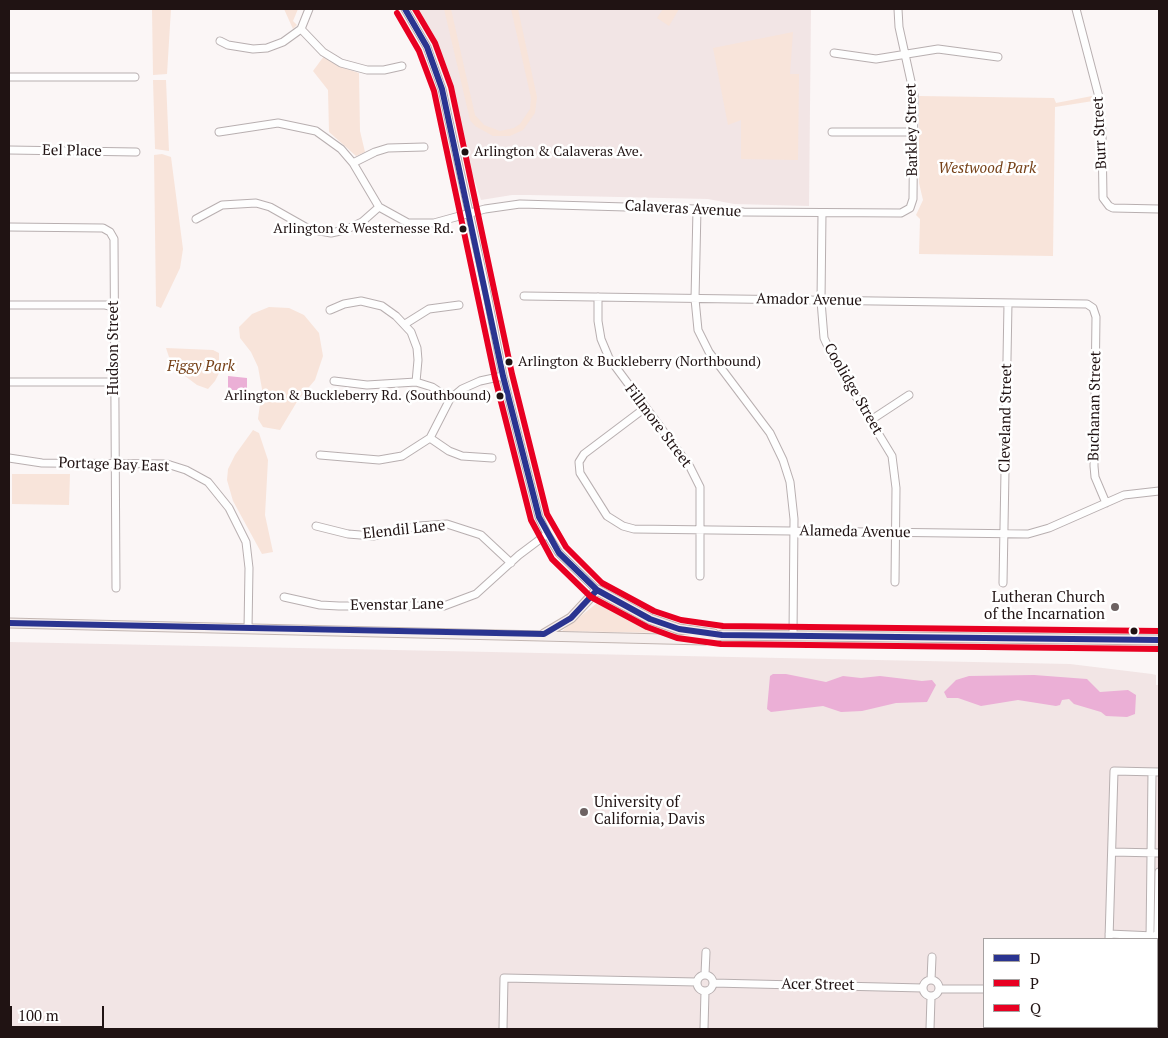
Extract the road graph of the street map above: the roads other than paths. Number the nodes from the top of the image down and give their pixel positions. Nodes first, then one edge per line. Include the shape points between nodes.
1 (308, 9) edge
2 (405, 9) edge
3 (898, 9) edge
4 (1076, 9) edge
5 (301, 30) junction
6 (220, 41) dead end
7 (834, 53) dead end
8 (906, 54) junction
9 (998, 57) dead end
10 (402, 66) dead end
11 (135, 76) dead end
12 (9, 77) edge
13 (220, 132) dead end
14 (832, 132) dead end
15 (914, 132) junction
16 (424, 148) dead end
17 (9, 150) edge
18 (136, 152) dead end
19 (353, 163) junction
20 (379, 207) junction
21 (697, 209) junction
22 (1159, 209) edge
23 (822, 213) junction
24 (897, 213) joint
25 (469, 214) junction
26 (196, 219) dead end
27 (9, 227) edge
28 (524, 296) dead end
29 (598, 297) junction
30 (695, 299) junction
31 (821, 301) junction
32 (1008, 303) junction
33 (9, 305) edge
34 (459, 305) dead end
35 (114, 307) junction
36 (1093, 308) joint
37 (330, 310) dead end
38 (405, 324) junction
39 (503, 376) junction
40 (334, 380) dead end
41 (9, 382) edge
42 (114, 382) junction
43 (416, 382) junction
44 (909, 396) dead end
45 (450, 398) junction
46 (645, 408) junction
47 (871, 420) junction
48 (430, 438) junction
49 (320, 455) dead end
50 (9, 458) edge
51 (492, 458) dead end
52 (115, 463) junction
53 (1159, 492) edge
54 (1106, 503) junction
55 (316, 526) dead end
56 (701, 530) junction
57 (794, 531) junction
58 (895, 533) junction
59 (1004, 533) junction
60 (547, 534) junction
61 (511, 562) junction
62 (700, 576) dead end
63 (895, 582) dead end
64 (1004, 583) dead end
65 (116, 588) dead end
66 (597, 590) junction
67 (284, 597) dead end
68 (9, 623) edge
69 (248, 629) junction
70 (544, 634) junction
71 (722, 635) junction
72 (793, 636) junction
73 (1159, 640) edge
74 (1156, 772) edge
75 (1112, 852) junction
76 (1151, 853) junction
77 (1159, 853) edge
78 (1159, 872) edge
79 (1109, 937) edge
80 (1154, 937) edge
81 (706, 952) dead end
82 (932, 957) dead end
83 (705, 974) junction
84 (931, 980) junction
85 (697, 982) junction
86 (713, 983) junction
87 (923, 988) junction
88 (939, 988) junction
89 (983, 990) edge
90 (705, 991) junction
91 (931, 997) junction
92 (503, 1029) edge
93 (704, 1029) edge
94 (930, 1029) edge

1 - 5 street
2 - 25 street via 427,47 442,89
3 - 8 street, Barkley Street
4 - 22 street, Burr Street via 1099,97 1103,198 1113,208
5 - 6 street via 267,48 228,45
5 - 10 street via 323,52 341,63 367,70
7 - 8 street via 876,59
8 - 9 street via 938,48
8 - 15 street, Barkley Street via 914,84
11 - 12 street
13 - 19 street via 268,123 298,126 330,139
14 - 15 street
15 - 24 street, Barkley Street via 913,202 906,211
16 - 19 street via 388,148
17 - 18 street, Eel Place
19 - 20 street
20 - 25 street, Calaveras Avenue via 408,223 423,224
20 - 26 street via 362,222 331,233 309,229 270,207 256,204 222,206
21 - 23 street, Calaveras Avenue
21 - 25 street, Calaveras Avenue via 520,204
21 - 30 street
23 - 24 street, Calaveras Avenue
23 - 31 street, Coolidge Street
25 - 39 street
27 - 35 street, Hudson Street via 103,228 112,234
28 - 29 street, Amador Avenue
29 - 30 street, Amador Avenue
29 - 46 street, Fillmore Street via 598,321 605,350
30 - 31 street, Amador Avenue
30 - 57 street via 697,324 703,342 760,418 778,448 792,491
31 - 32 street, Amador Avenue
31 - 47 street, Coolidge Street via 824,338
32 - 36 street, Amador Avenue via 1080,303
32 - 59 street, Cleveland Street
33 - 35 street
34 - 38 street via 429,309
35 - 42 street, Hudson Street
36 - 54 street, Buchanan Street via 1096,317 1094,466
37 - 38 street via 344,304 374,304 391,311
38 - 43 street via 417,348
39 - 45 street via 473,383
39 - 60 street via 534,501
40 - 43 street via 367,385
41 - 42 street
42 - 52 street, Hudson Street
43 - 45 street
44 - 47 street
45 - 48 street
46 - 56 street, Fillmore Street via 695,476 700,487
46 - 56 street, Alameda Avenue via 584,454 578,462 580,473 602,510 614,522 634,529
47 - 58 street, Coolidge Street via 892,456
48 - 49 street via 393,459
48 - 51 street via 462,456
50 - 52 street, Portage Bay East via 32,463
52 - 65 street, Hudson Street
52 - 69 street, Portage Bay East via 158,463 180,467 200,477 222,497 241,530 247,548
53 - 54 street, Alameda Avenue via 1134,493
54 - 59 street, Alameda Avenue via 1049,528 1028,534
55 - 61 street, Elendil Lane via 373,536 433,524 455,526 481,535
56 - 57 street, Alameda Avenue
56 - 62 street, Fillmore Street
57 - 58 street, Alameda Avenue
57 - 72 street
58 - 59 street, Alameda Avenue
58 - 63 street, Coolidge Street
59 - 64 street, Cleveland Street
60 - 61 street, Evenstar Lane
60 - 66 street via 573,568
61 - 67 street, Evenstar Lane via 476,594 444,606 320,605
66 - 70 main road via 571,618
66 - 71 main road via 650,619 679,629
68 - 69 main road
69 - 70 main road
70 - 71 main road via 705,640
71 - 72 main road
72 - 73 main road
74 - 75 street via 1114,771
74 - 76 street
75 - 76 street
75 - 79 street
76 - 77 street
76 - 80 street
78 - 80 street
79 - 80 street
81 - 83 street
82 - 84 street
83 - 85 street
83 - 86 street
84 - 87 street
84 - 88 street
85 - 90 street
85 - 92 street via 504,978
86 - 87 street, Acer Street
86 - 90 street via 710,990
87 - 91 street
88 - 89 street
88 - 91 street
90 - 93 street
91 - 94 street

